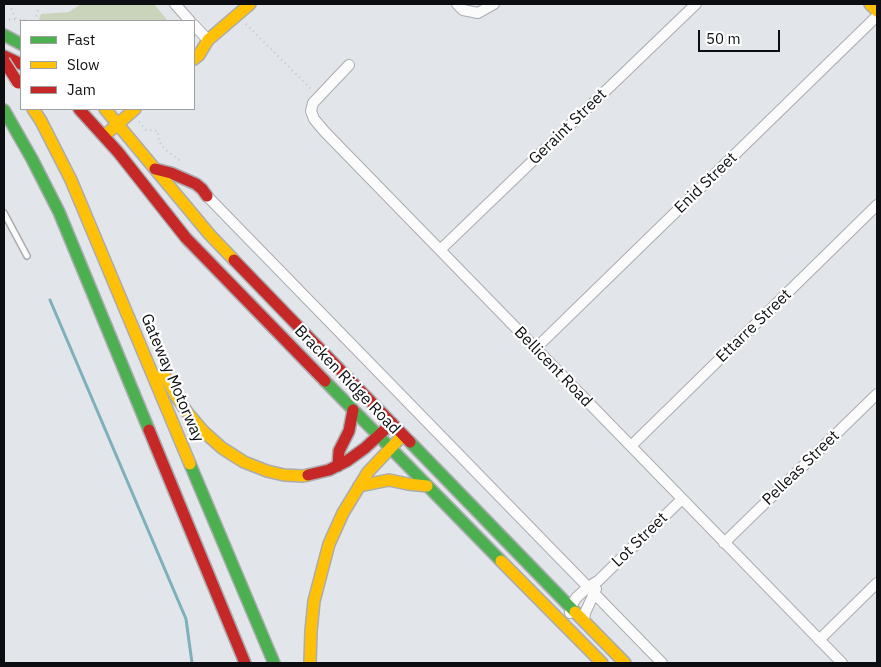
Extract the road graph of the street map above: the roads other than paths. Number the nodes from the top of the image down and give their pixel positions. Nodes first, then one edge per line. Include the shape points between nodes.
1 (175, 4) edge
2 (250, 4) edge
3 (457, 4) edge
4 (494, 4) edge
5 (696, 4) edge
6 (870, 4) edge
7 (877, 11) edge
8 (877, 16) edge
9 (189, 20) edge
10 (195, 26) edge
11 (4, 35) edge
12 (208, 40) junction
13 (20, 43) edge
14 (195, 43) edge
15 (4, 56) edge
16 (195, 58) edge
17 (4, 61) edge
18 (20, 64) edge
19 (349, 65) dead end
20 (19, 86) edge
21 (4, 110) edge
22 (35, 110) edge
23 (80, 110) edge
24 (107, 110) edge
25 (136, 114) edge
26 (118, 124) junction
27 (94, 125) junction
28 (104, 136) junction
29 (155, 169) junction
30 (207, 196) joint
31 (877, 205) edge
32 (4, 213) edge
33 (440, 250) junction
34 (27, 256) dead end
35 (535, 349) junction
36 (145, 358) junction
37 (877, 394) edge
38 (353, 410) junction
39 (392, 423) junction
40 (403, 435) junction
41 (379, 436) junction
42 (631, 446) junction
43 (390, 448) junction
44 (338, 466) junction
45 (359, 486) junction
46 (427, 486) junction
47 (682, 499) junction
48 (724, 543) junction
49 (877, 583) edge
50 (591, 590) junction
51 (571, 607) junction
52 (584, 620) junction
53 (568, 630) junction
54 (819, 640) junction
55 (245, 663) edge
56 (274, 663) edge
57 (310, 663) edge
58 (602, 663) edge
59 (625, 663) edge
60 (662, 663) edge
61 (842, 663) edge

1 - 9 street
2 - 12 main road
3 - 4 street via 463,10 478,13
5 - 33 street, Geraint Street
6 - 7 main road
8 - 35 street, Enid Street
10 - 12 street
11 - 13 main road
12 - 14 main road
12 - 16 main road
15 - 18 main road
17 - 20 main road, bridge
19 - 33 street, Bellicent Road via 313,103 314,119
21 - 55 main road via 59,212
22 - 36 main road, Gateway Motorway via 71,180
23 - 27 main road, Bracken Ridge Road
24 - 26 main road, Bracken Ridge Road
24 - 27 main road
25 - 26 main road
26 - 28 main road
26 - 29 main road, Bracken Ridge Road
27 - 28 main road, Bracken Ridge Road
28 - 38 main road, Bracken Ridge Road via 186,238
29 - 30 main road via 171,172 196,184
29 - 39 main road, Bracken Ridge Road via 210,235
30 - 50 street, Bracken Ridge Road
31 - 42 street, Ettarre Street
32 - 34 lane
33 - 35 street, Bellicent Road
35 - 42 street, Bellicent Road
36 - 44 main road via 161,370 203,431 244,462 267,471 303,476
36 - 56 main road, Gateway Motorway
37 - 48 street, Pelleas Street
38 - 41 main road, Bracken Ridge Road
38 - 44 main road via 349,431 339,451
39 - 40 main road, Bracken Ridge Road
39 - 41 main road
40 - 43 main road
40 - 51 main road, Bracken Ridge Road
41 - 43 main road, Bracken Ridge Road
41 - 44 main road
42 - 47 street, Bellicent Road
43 - 45 main road
43 - 46 main road, Bracken Ridge Road
45 - 46 main road via 390,480
45 - 57 main road via 343,513 320,572 312,616
46 - 53 main road, Bracken Ridge Road
47 - 48 street, Bellicent Road
47 - 50 street, Lot Street
48 - 54 street, Bellicent Road
49 - 54 street
50 - 51 street, Lot Street via 576,598
50 - 52 street
50 - 60 street, Bracken Ridge Road
51 - 52 main road, Bracken Ridge Road
51 - 53 street
52 - 59 main road, Bracken Ridge Road
53 - 58 main road, Bracken Ridge Road
54 - 61 street, Bellicent Road

